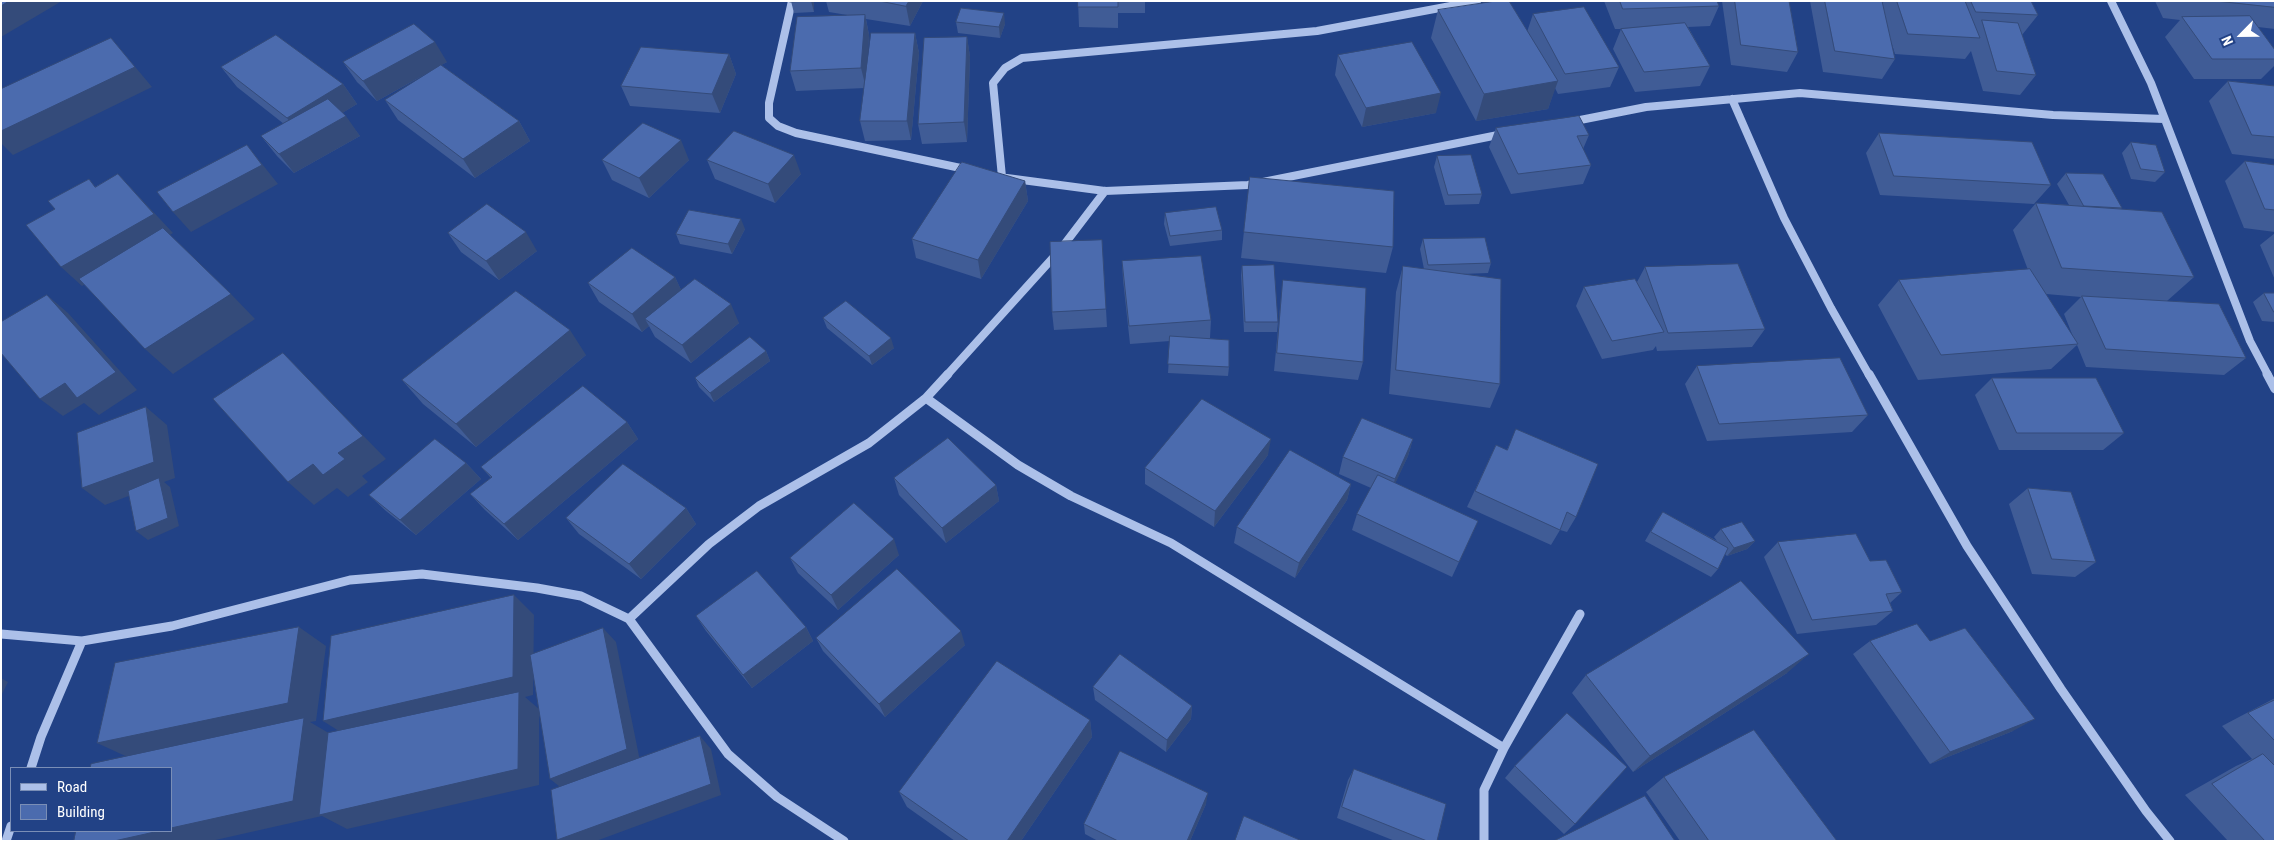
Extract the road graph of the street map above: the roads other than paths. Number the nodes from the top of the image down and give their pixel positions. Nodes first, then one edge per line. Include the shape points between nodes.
1 (792, 1) edge
2 (1477, 1) edge
3 (2111, 1) edge
4 (1732, 99) junction
5 (2164, 119) junction
6 (1560, 124) edge
7 (1512, 132) edge
8 (974, 171) edge
9 (993, 175) edge
10 (1002, 177) junction
11 (1104, 191) junction
12 (2275, 389) edge
13 (926, 398) junction
14 (1580, 614) dead end
15 (629, 619) junction
16 (1, 634) edge
17 (82, 641) junction
18 (1504, 748) junction
19 (31, 767) edge
20 (10, 829) edge
21 (6, 841) edge
22 (844, 841) edge
23 (1484, 841) edge
24 (2170, 841) edge

1 - 8 street via 769,103 769,118 778,126 796,133
2 - 10 street via 1317,31 1022,58 1004,68 993,84
3 - 5 street via 2151,83
4 - 5 street via 1800,93 2053,115
4 - 6 street via 1646,107
4 - 24 street via 1784,218 1831,308 1967,546 2061,689
5 - 12 street via 2250,341
7 - 11 street via 1248,185
9 - 10 street
10 - 11 street
11 - 13 street via 1060,250
13 - 15 street via 869,443 759,506 709,544
13 - 18 street via 1018,465 1072,496 1171,544
14 - 18 street
15 - 17 street via 581,596 422,574 350,580 172,626
15 - 22 street via 728,754 776,797
16 - 17 street
17 - 19 street
18 - 23 street via 1484,790
20 - 21 street

